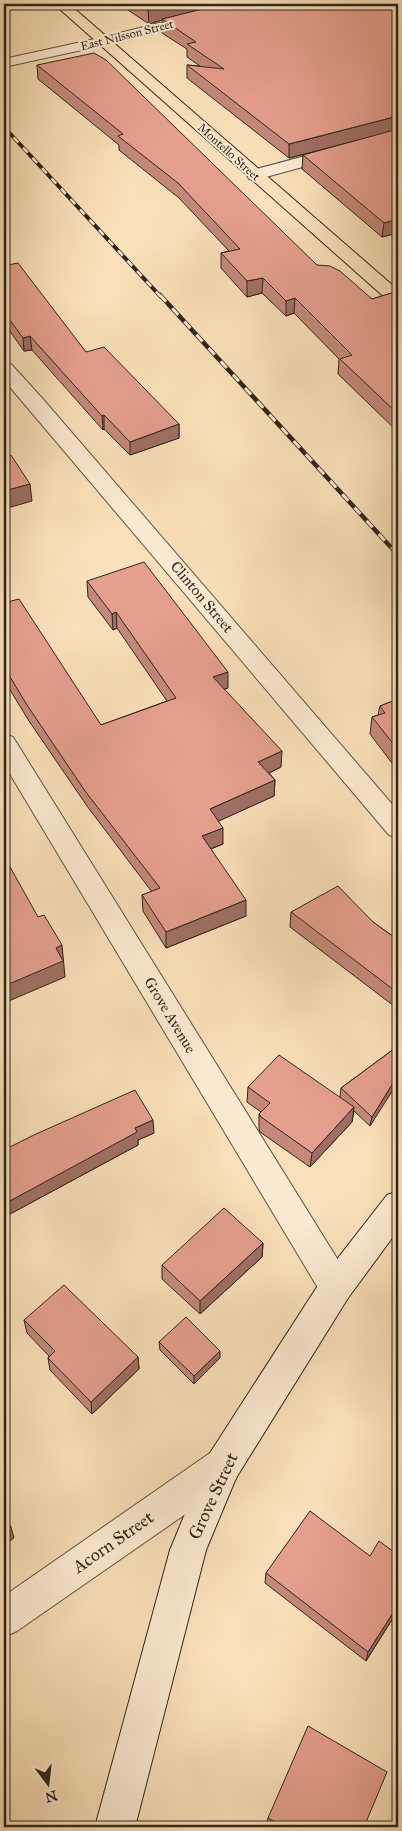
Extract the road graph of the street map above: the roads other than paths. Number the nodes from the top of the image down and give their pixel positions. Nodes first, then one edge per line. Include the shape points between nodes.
1 (61, 4) edge
2 (250, 4) edge
3 (105, 41) junction
4 (4, 62) edge
5 (398, 136) edge
6 (254, 175) junction
7 (398, 299) edge
8 (4, 368) edge
9 (4, 743) edge
10 (398, 828) edge
11 (398, 1205) edge
12 (336, 1287) junction
13 (223, 1466) junction
14 (4, 1618) edge
15 (116, 1827) edge

1 - 3 main road, Montello Street
2 - 3 street, East Nilsson Street
3 - 4 street, East Nilsson Street
3 - 6 main road, Montello Street
5 - 6 street
6 - 7 main road, Montello Street
8 - 10 street, Clinton Street
9 - 12 street, Grove Avenue
11 - 12 street, Grove Street
12 - 13 street, Grove Street
13 - 14 street, Acorn Street
13 - 15 street, Grove Street via 188,1550

